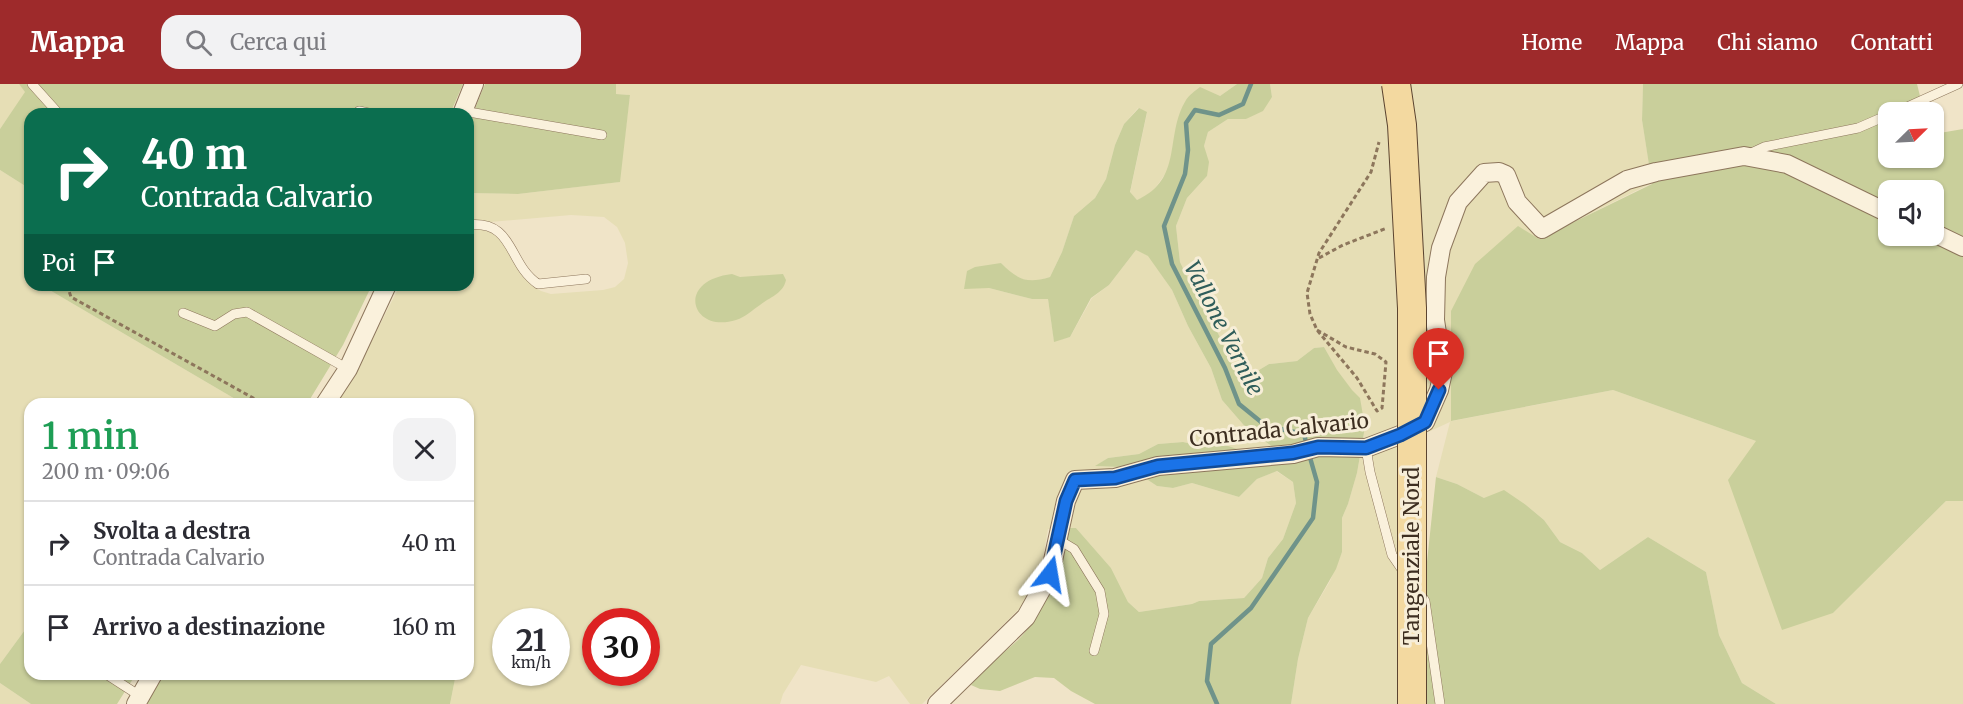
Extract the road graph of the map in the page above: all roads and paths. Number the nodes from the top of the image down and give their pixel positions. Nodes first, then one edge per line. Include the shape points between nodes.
1 (32, 84) edge
2 (474, 84) edge
3 (1395, 84) edge
4 (1958, 84) edge
5 (1918, 102) edge
6 (54, 108) edge
7 (464, 108) edge
8 (474, 114) edge
9 (1878, 120) edge
10 (602, 135) dead end
11 (1379, 136) dead end
12 (1744, 156) junction
13 (1878, 208) edge
14 (474, 224) edge
15 (1390, 227) dead end
16 (1944, 238) edge
17 (1963, 247) edge
18 (1317, 259) junction
19 (586, 279) dead end
20 (69, 291) edge
21 (384, 291) edge
22 (183, 313) dead end
23 (1317, 330) junction
24 (348, 369) junction
25 (253, 398) edge
26 (329, 398) edge
27 (1366, 448) junction
28 (1059, 540) junction
29 (1094, 651) dead end
30 (113, 680) edge
31 (150, 680) edge
32 (138, 700) edge
33 (937, 704) edge
34 (1412, 704) edge
35 (1440, 704) edge

1 - 6 lane
2 - 7 street
3 - 34 main road, Tangenziale Nord, bridge via 1402,125 1412,308
4 - 5 lane
8 - 10 lane
9 - 12 lane via 1858,128 1764,147
11 - 18 path via 1371,172
12 - 13 street, Contrada Calvario via 1787,164
12 - 27 street, Contrada Calvario via 1627,180 1542,229 1517,202 1506,175 1484,173 1458,202 1441,248 1435,320 1443,372 1439,390 1425,422
14 - 19 lane via 494,228 505,238 522,271 538,284
15 - 18 path
16 - 17 street
18 - 23 path via 1307,293
20 - 25 path via 71,297
21 - 24 street
22 - 24 lane via 215,326 234,314 247,312
23 - 23 path via 1357,378 1377,411 1382,408 1386,362 1375,354 1346,347
24 - 26 street
27 - 28 street, Contrada Calvario via 1318,447 1293,453 1158,466 1115,478 1075,480 1066,501
27 - 35 lane via 1392,555 1425,601
28 - 29 lane via 1074,549 1100,591 1104,614
28 - 33 street, Contrada Calvario via 1050,574 1026,617
30 - 32 lane
31 - 32 street

